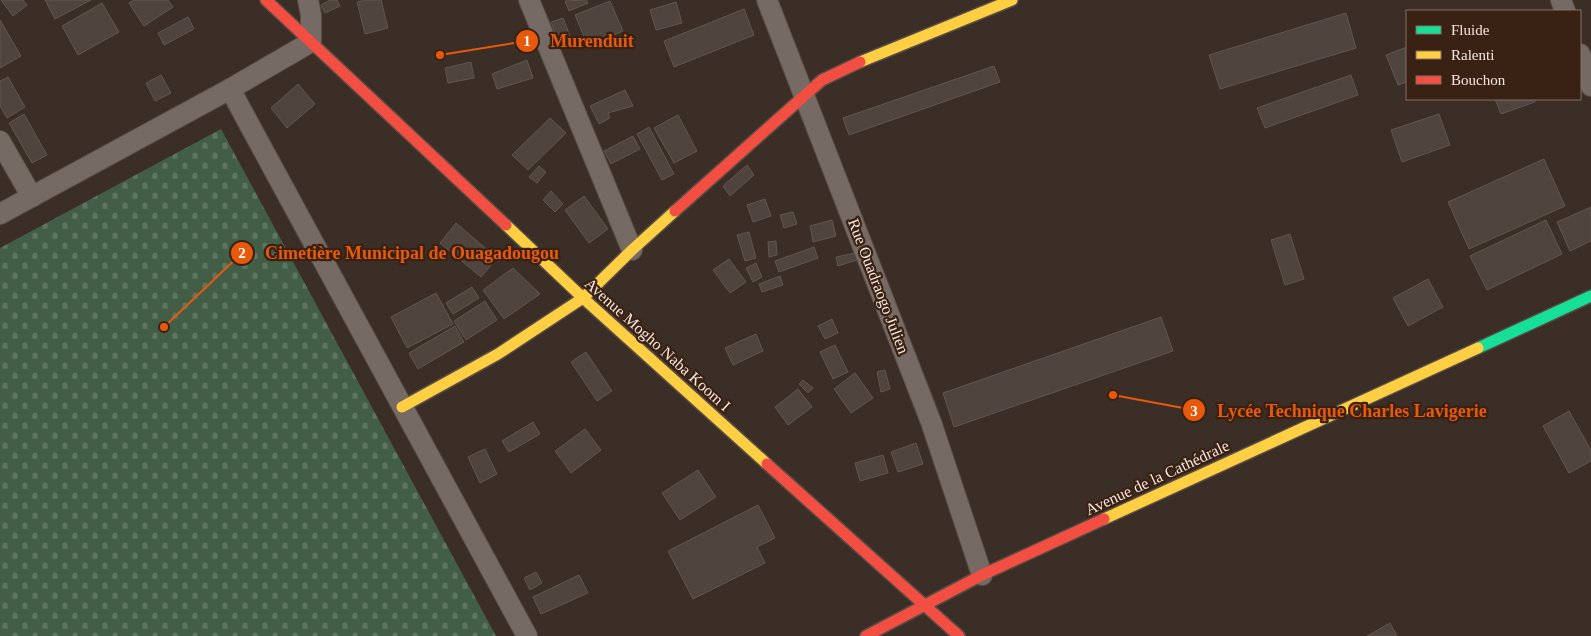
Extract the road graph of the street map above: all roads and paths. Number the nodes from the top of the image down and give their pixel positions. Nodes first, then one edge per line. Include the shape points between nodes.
1 (266, 0) edge
2 (308, 0) edge
3 (529, 0) edge
4 (768, 0) edge
5 (1012, 0) edge
6 (311, 42) junction
7 (1581, 57) edge
8 (1591, 86) edge
9 (230, 89) junction
10 (805, 94) junction
11 (0, 141) edge
12 (32, 197) junction
13 (0, 214) edge
14 (632, 250) junction
15 (1591, 296) edge
16 (583, 298) junction
17 (402, 407) junction
18 (982, 575) junction
19 (923, 605) junction
20 (527, 636) edge
21 (866, 636) edge
22 (959, 636) edge

1 - 6 street, Avenue Mogho Naba Koom I
2 - 6 street
3 - 14 street
4 - 10 street, Rue Ouadraogo Julien
5 - 10 street via 843,68
6 - 9 street
6 - 16 street, Avenue Mogho Naba Koom I
7 - 8 street
9 - 12 street
9 - 17 street
10 - 14 street
10 - 18 street, Rue Ouadraogo Julien via 931,422
11 - 12 street
12 - 13 street
14 - 16 street
15 - 18 street, Avenue de la Cathédrale
16 - 17 street via 498,354
16 - 19 street, Avenue Mogho Naba Koom I
17 - 20 street
18 - 19 street, Avenue de la Cathédrale
19 - 21 street, Avenue de la Cathédrale
19 - 22 street, Avenue Mogho Naba Koom I

